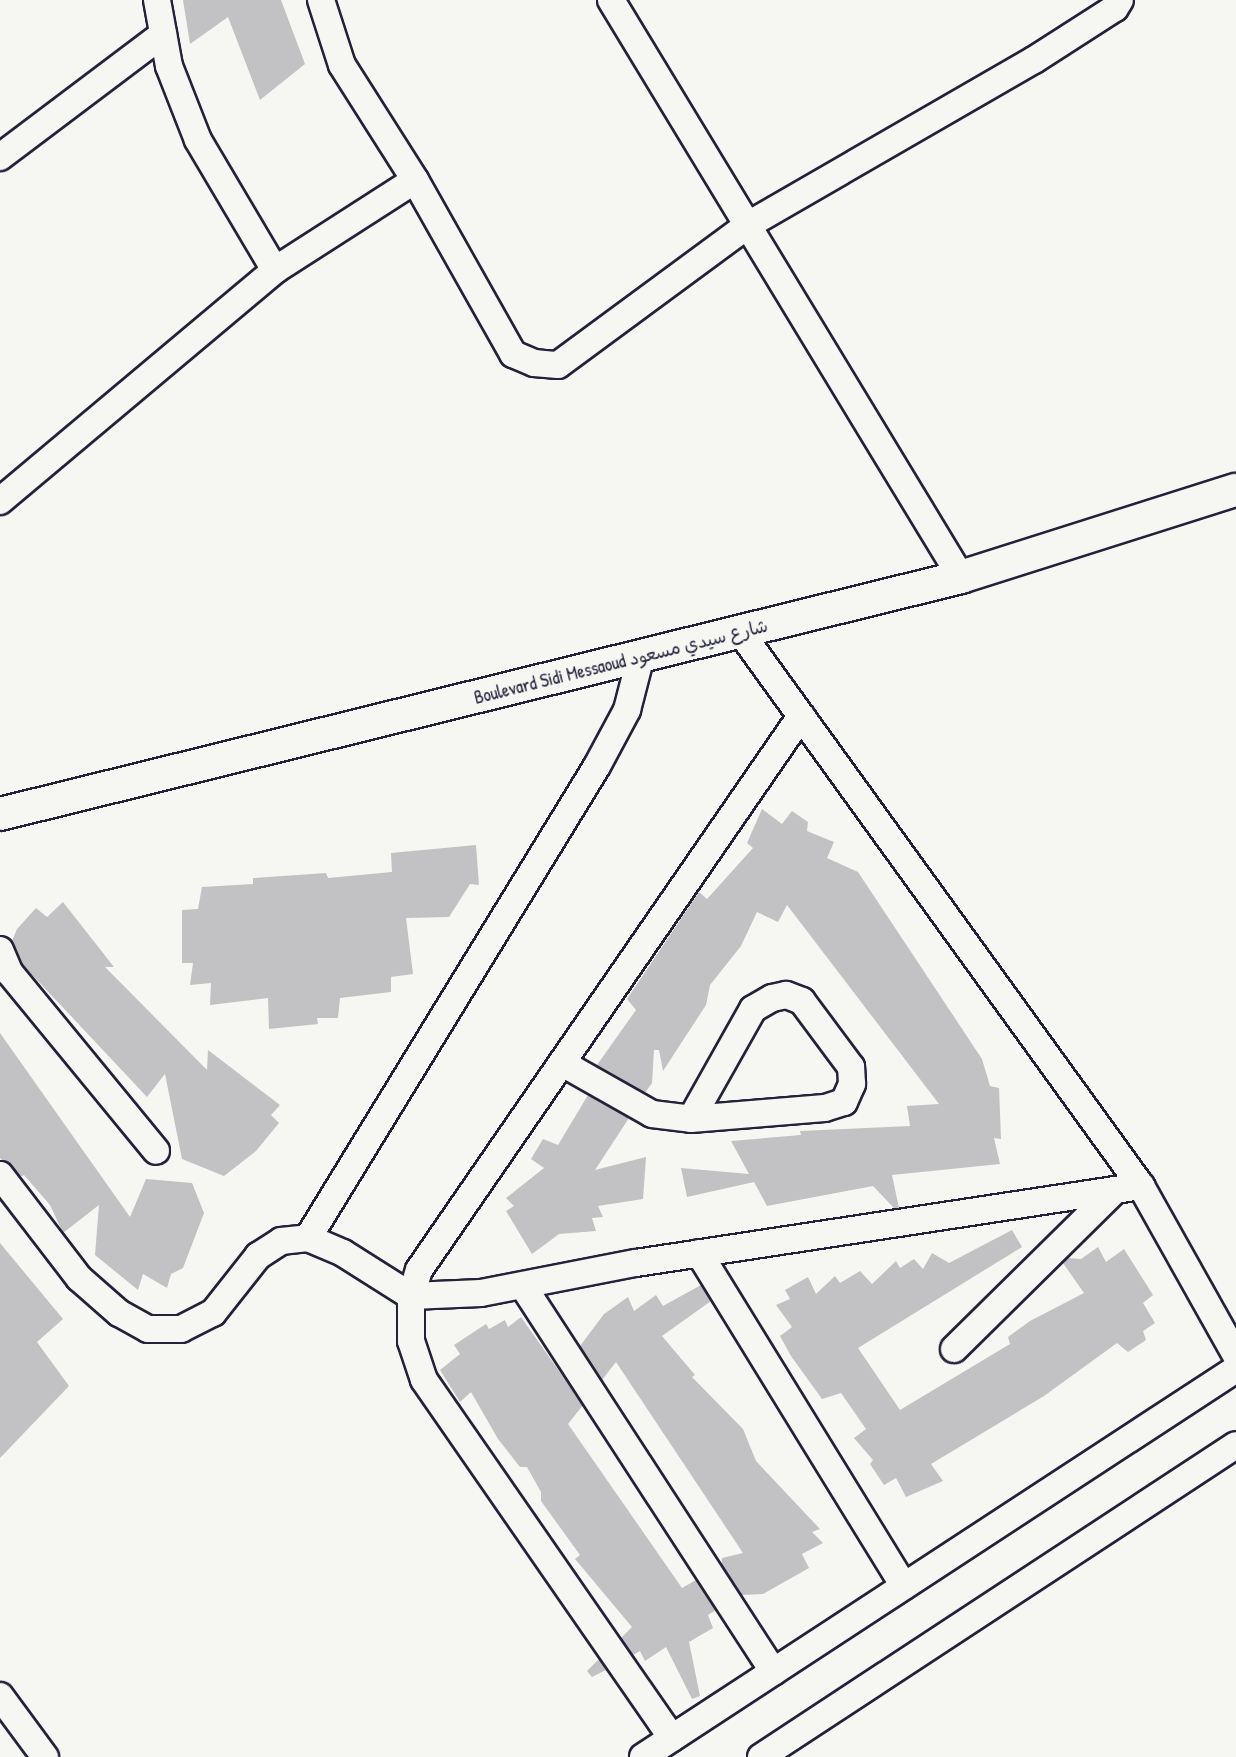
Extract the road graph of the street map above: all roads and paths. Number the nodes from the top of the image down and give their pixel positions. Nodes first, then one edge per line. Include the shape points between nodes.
1 (157, 0) edge
2 (321, 0) edge
3 (611, 0) edge
4 (1120, 0) edge
5 (163, 34) junction
6 (0, 157) edge
7 (415, 180) junction
8 (748, 225) junction
9 (275, 270) junction
10 (1236, 490) edge
11 (0, 501) edge
12 (961, 578) junction
13 (741, 633) junction
14 (641, 656) junction
15 (801, 716) junction
16 (0, 814) edge
17 (0, 950) edge
18 (562, 1063) junction
19 (691, 1119) junction
20 (156, 1151) dead end
21 (0, 1175) edge
22 (1141, 1186) junction
23 (1113, 1192) junction
24 (308, 1238) junction
25 (699, 1253) junction
26 (523, 1286) junction
27 (411, 1296) junction
28 (954, 1349) dead end
29 (1236, 1355) edge
30 (1236, 1369) edge
31 (1236, 1445) edge
32 (904, 1586) junction
33 (774, 1672) junction
34 (0, 1696) edge
35 (672, 1738) junction
36 (40, 1755) edge
37 (643, 1757) edge
38 (761, 1757) edge

1 - 5 street
2 - 7 street via 342,65
3 - 8 street
4 - 8 street via 1115,8 1034,60
5 - 6 street
5 - 9 street via 175,85 198,140
7 - 8 street via 513,354 534,363 558,365
7 - 9 street
8 - 12 street
9 - 11 street
10 - 12 street, Boulevard Sidi Messaoud شارع سيدي مسعود
12 - 13 street, Boulevard Sidi Messaoud شارع سيدي مسعود
13 - 14 street, Boulevard Sidi Messaoud شارع سيدي مسعود
13 - 15 street
14 - 16 street, Boulevard Sidi Messaoud شارع سيدي مسعود
14 - 24 street via 627,710 597,766
15 - 18 street
15 - 22 street
17 - 20 street via 10,973
18 - 19 street via 652,1114
18 - 27 street via 419,1270
19 - 19 street via 814,1109 844,1102 852,1084 850,1067 802,1001 786,995 772,998 753,1009
21 - 24 street via 79,1278 119,1313 148,1329 181,1329 213,1313 258,1256 281,1241
22 - 23 street
22 - 29 street
23 - 25 street
23 - 28 street
24 - 27 street via 343,1253
25 - 26 street
25 - 32 street
26 - 27 street via 481,1293
26 - 33 street
27 - 35 street via 411,1341 424,1380
30 - 32 street
31 - 38 street
32 - 33 street
33 - 35 street
34 - 36 street
35 - 37 street

